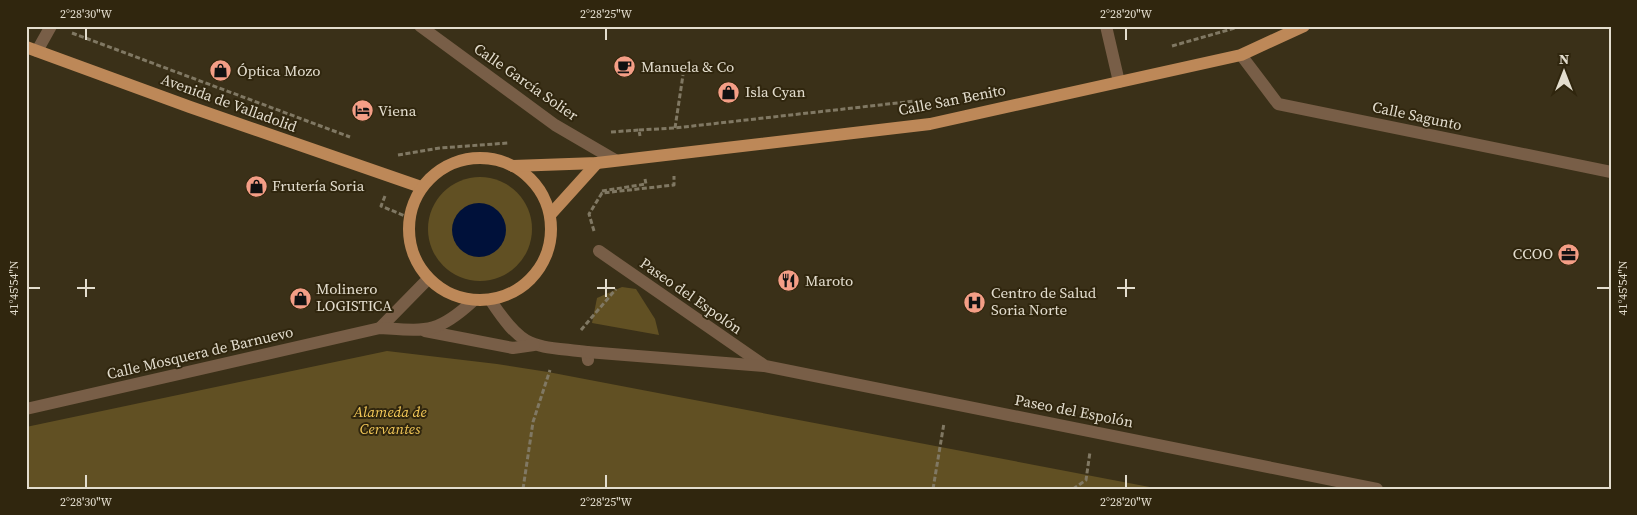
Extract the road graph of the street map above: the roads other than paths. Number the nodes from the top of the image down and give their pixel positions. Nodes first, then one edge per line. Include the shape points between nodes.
1 (50, 26) edge
2 (420, 26) edge
3 (1106, 26) edge
4 (1304, 26) edge
5 (32, 49) edge
6 (1241, 55) junction
7 (1119, 82) junction
8 (615, 160) junction
9 (597, 163) junction
10 (513, 166) junction
11 (1611, 172) edge
12 (421, 187) junction
13 (550, 215) junction
14 (599, 251) road end
15 (428, 279) junction
16 (473, 301) junction
17 (491, 301) junction
18 (380, 328) junction
19 (425, 331) junction
20 (534, 345) junction
21 (765, 366) junction
22 (26, 409) edge
23 (1377, 489) edge

1 - 5 street
2 - 8 street, Calle García Solier via 555,125
3 - 7 street
4 - 6 main road, Calle San Benito
5 - 12 main road, Avenida de Valladolid
6 - 7 main road, Calle San Benito
6 - 11 street, Calle Sagunto via 1278,104
7 - 8 main road, Calle San Benito via 930,124
8 - 9 main road, Calle San Benito
9 - 10 main road, Calle San Benito
9 - 13 main road
10 - 12 main road via 487,158 454,162 434,173
10 - 13 main road via 538,186
12 - 15 main road via 412,205 408,231 413,257
13 - 17 main road via 550,242 541,267 523,287
14 - 21 street, Paseo del Espolón
15 - 16 main road via 449,294
15 - 18 street
16 - 17 main road
16 - 19 street, Calle Mosquera de Barnuevo via 453,319
17 - 20 street via 510,328
18 - 19 street, Calle Mosquera de Barnuevo
18 - 22 street, Calle Mosquera de Barnuevo
19 - 20 street via 513,348
20 - 21 street, Paseo del Espolón via 587,356
21 - 23 street, Paseo del Espolón

